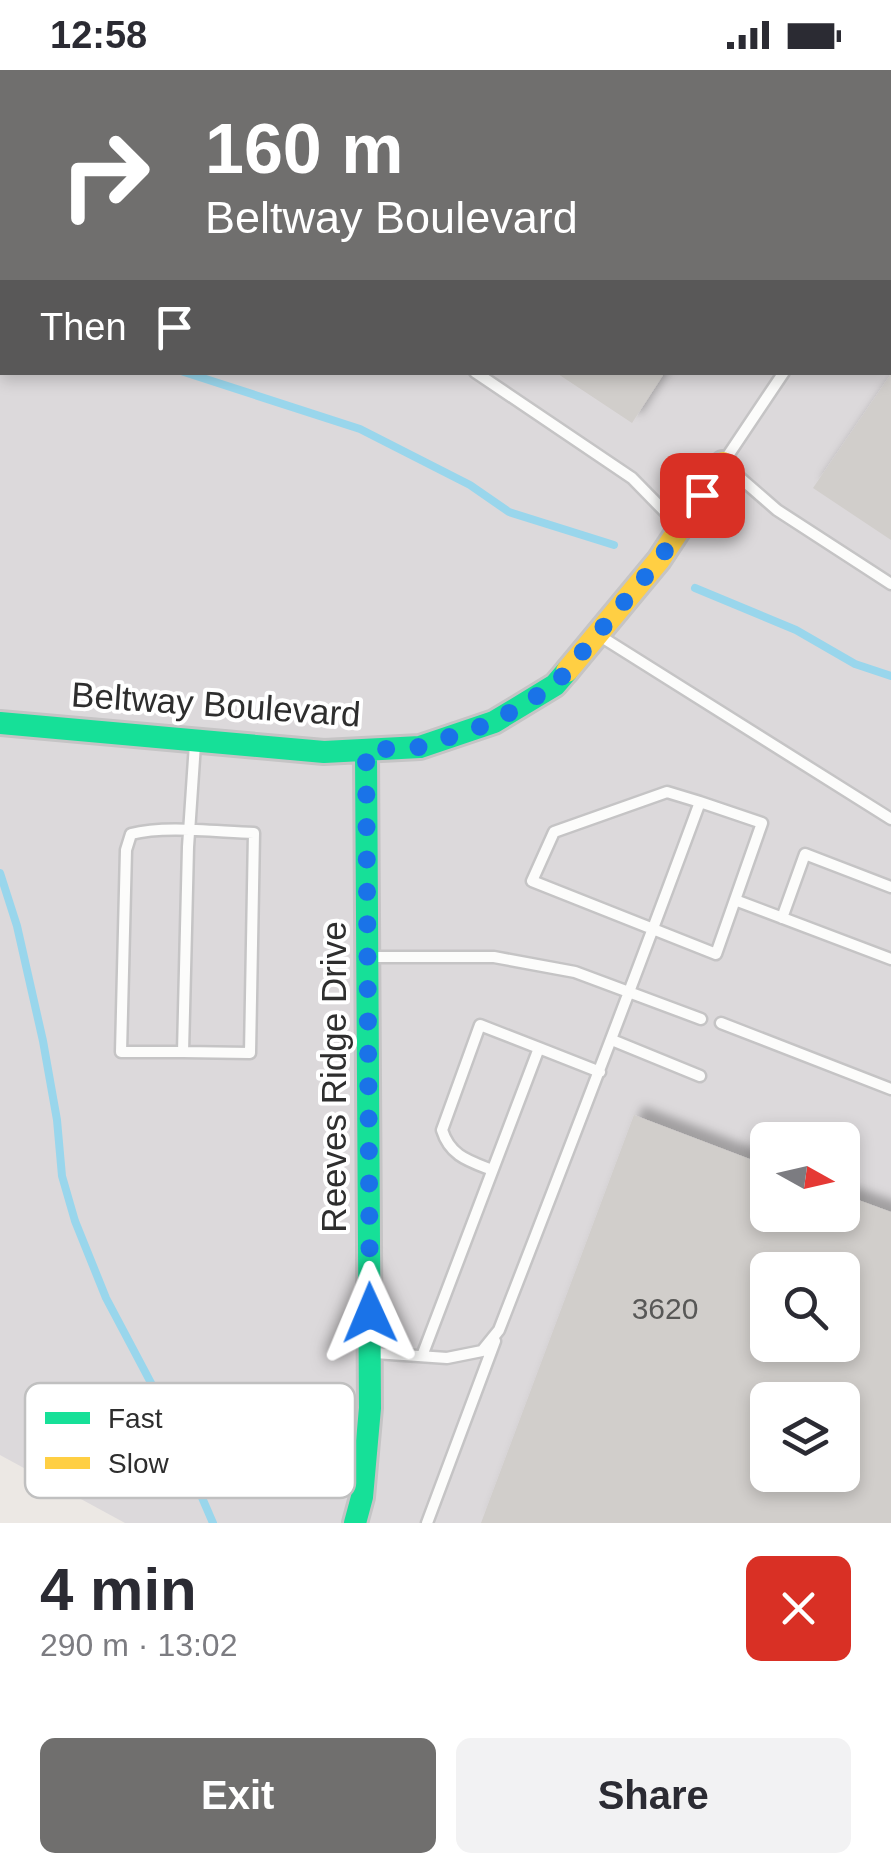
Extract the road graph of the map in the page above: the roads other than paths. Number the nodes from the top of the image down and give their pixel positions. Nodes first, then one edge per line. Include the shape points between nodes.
1 (478, 375) edge
2 (782, 375) edge
3 (722, 462) junction
4 (680, 528) junction
5 (891, 584) edge
6 (598, 634) junction
7 (0, 724) edge
8 (195, 741) junction
9 (366, 750) junction
10 (700, 802) junction
11 (891, 818) edge
12 (188, 832) junction
13 (891, 886) edge
14 (735, 900) junction
15 (782, 918) junction
16 (653, 930) junction
17 (367, 957) junction
18 (891, 958) edge
19 (631, 991) junction
20 (701, 1019) dead end
21 (722, 1023) dead end
22 (612, 1040) junction
23 (539, 1048) junction
24 (183, 1052) junction
25 (600, 1072) junction
26 (700, 1076) dead end
27 (891, 1089) edge
28 (492, 1170) junction
29 (499, 1330) junction
30 (370, 1352) junction
31 (422, 1356) junction
32 (355, 1523) edge
33 (428, 1523) edge

1 - 4 lane via 632,478
2 - 3 lane
3 - 4 street, Beltway Boulevard
3 - 5 lane via 777,510
4 - 6 street, Beltway Boulevard
6 - 9 street, Beltway Boulevard via 555,685 494,722 420,747
6 - 11 lane
7 - 8 street, Beltway Boulevard
8 - 9 street, Beltway Boulevard
8 - 12 lane
9 - 17 street, Reeves Ridge Drive
10 - 14 lane via 762,824
10 - 16 lane
10 - 16 lane via 667,792 554,832 532,881
12 - 24 lane
12 - 24 lane via 130,834 121,1052
12 - 24 lane via 254,833 250,1053
13 - 15 lane via 805,854
14 - 15 lane
14 - 16 lane via 716,954
15 - 18 lane
16 - 19 lane
17 - 19 lane via 494,957
17 - 30 street, Reeves Ridge Drive
19 - 20 lane
19 - 22 lane
21 - 27 lane
22 - 25 lane
22 - 26 lane
23 - 25 lane
23 - 28 lane
23 - 28 lane via 480,1025 442,1130 446,1146 460,1158
25 - 29 lane
28 - 31 lane
29 - 31 lane via 482,1351
29 - 33 lane
30 - 31 lane
30 - 32 street, Reeves Ridge Drive

